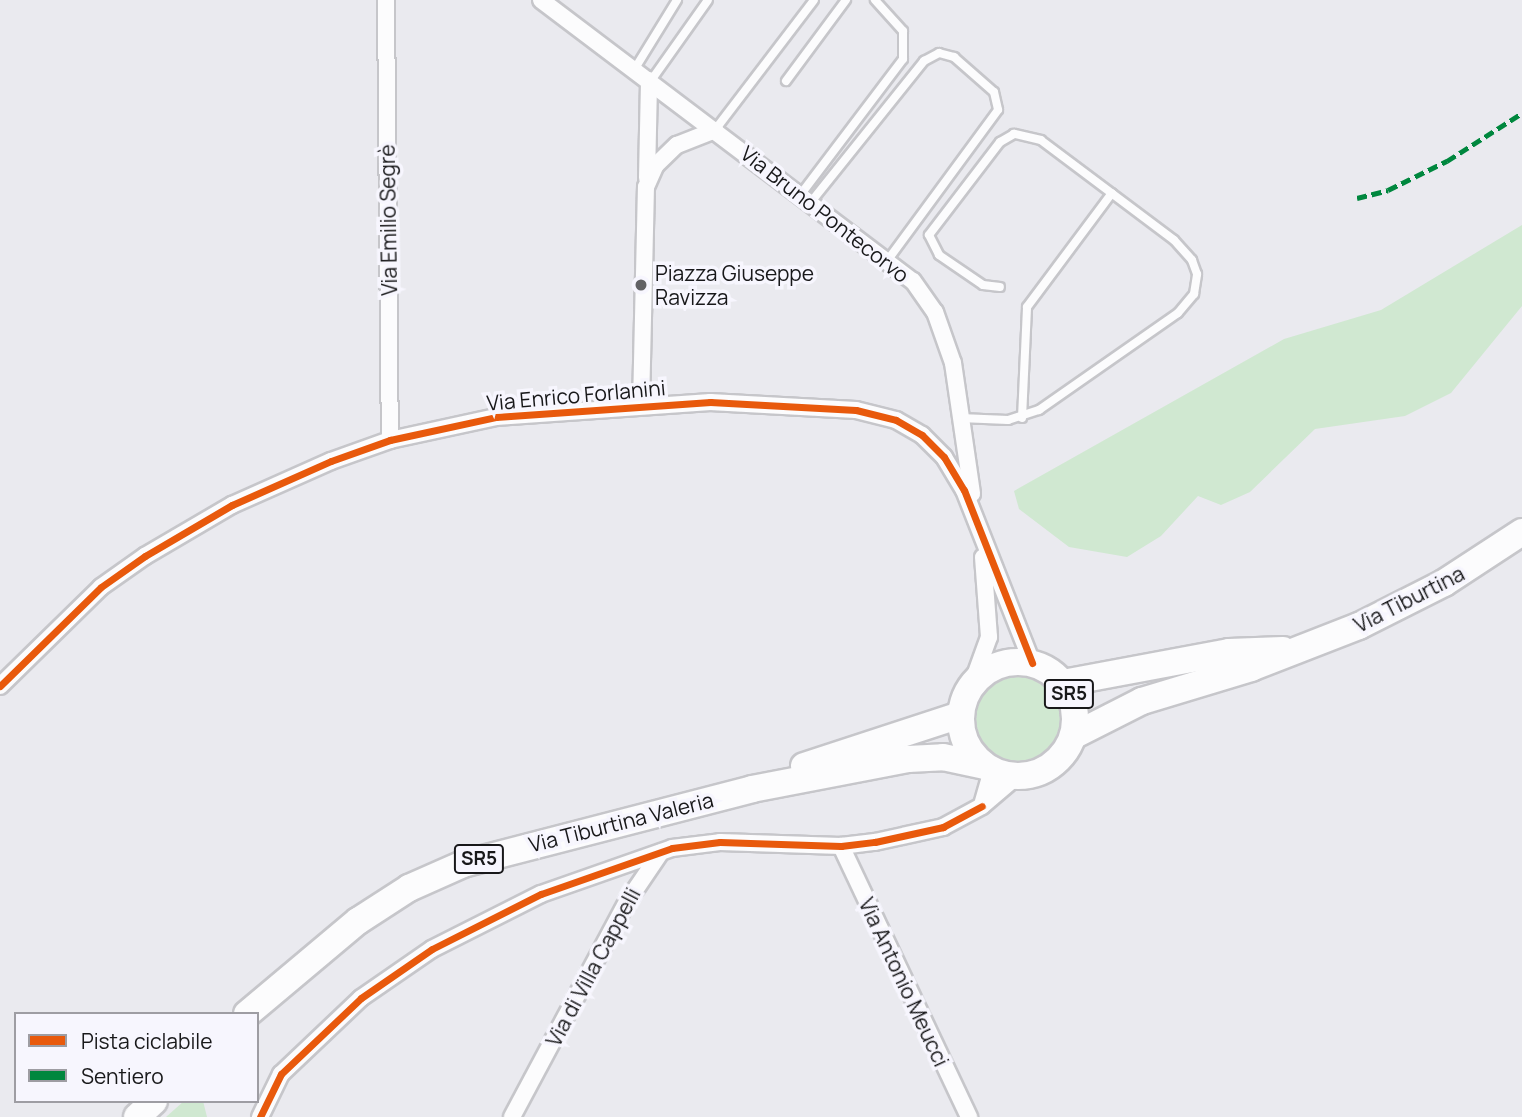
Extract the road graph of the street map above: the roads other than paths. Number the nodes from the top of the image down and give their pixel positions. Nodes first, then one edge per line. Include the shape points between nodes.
1 (386, 0) edge
2 (541, 0) edge
3 (677, 0) edge
4 (708, 0) edge
5 (814, 0) edge
6 (846, 0) edge
7 (875, 0) edge
8 (635, 70) junction
9 (650, 81) junction
10 (786, 81) dead end
11 (715, 130) junction
12 (646, 187) junction
13 (1112, 194) junction
14 (806, 198) junction
15 (888, 260) junction
16 (1000, 287) dead end
17 (641, 406) junction
18 (960, 418) junction
19 (1022, 418) junction
20 (390, 440) junction
21 (975, 514) junction
22 (1522, 532) edge
23 (1288, 650) junction
24 (1032, 663) junction
25 (1063, 683) junction
26 (972, 684) junction
27 (0, 686) edge
28 (960, 715) junction
29 (1073, 736) junction
30 (998, 771) junction
31 (751, 789) junction
32 (982, 806) junction
33 (841, 846) junction
34 (662, 850) junction
35 (249, 1012) edge
36 (152, 1103) edge
37 (137, 1117) edge
38 (260, 1117) edge
39 (512, 1117) edge
40 (969, 1117) edge

1 - 20 street, Via Emilio Segrè
2 - 8 street, Via Bruno Pontecorvo
3 - 8 lane
4 - 9 lane
5 - 11 lane
6 - 10 lane
7 - 14 lane via 902,31 903,59
8 - 9 street, Via Bruno Pontecorvo
9 - 11 street, Via Bruno Pontecorvo
9 - 12 street
11 - 12 street via 677,145 656,165
11 - 14 street, Via Bruno Pontecorvo
12 - 17 street
13 - 16 lane via 1035,136 1014,134 1000,142 929,235 939,255 983,285
13 - 19 lane via 1027,307
13 - 19 lane via 1182,246 1196,267 1196,289 1178,313
14 - 15 street, Via Bruno Pontecorvo
14 - 15 lane via 928,57 939,53 954,57 994,92 998,110
15 - 18 street, Via Bruno Pontecorvo via 913,282 935,312 953,363
17 - 20 street, Via Enrico Forlanini via 496,417
17 - 21 street, Via Enrico Forlanini via 779,403 856,410 896,420 922,435 944,457
18 - 19 lane
18 - 21 street, Via Bruno Pontecorvo
20 - 27 street, Via Enrico Forlanini via 260,491 164,543 101,587
21 - 24 street, Via Bruno Pontecorvo
21 - 26 street, Via Bruno Pontecorvo via 990,631
22 - 23 main road, Via Tiburtina / SR5 via 1408,603 1359,626
23 - 25 main road, Via Tiburtina / SR5 via 1241,650
23 - 29 main road, Via Tiburtina / SR5 via 1251,668 1131,705
24 - 25 main road, SR5
24 - 26 main road, SR5 via 999,664
25 - 29 main road, SR5 via 1072,699
26 - 28 main road
28 - 30 main road via 966,744
28 - 31 main road, Via Tiburtina Valeria / SR5 via 827,757
29 - 30 main road, Via Tiburtina / SR5 via 1052,765
30 - 31 main road, Via Tiburtina Valeria / SR5 via 943,757 908,759
30 - 32 street
30 - 32 street
31 - 35 main road, Via Tiburtina Valeria / SR5 via 578,831 441,872 358,921
32 - 33 street via 926,832
33 - 34 street via 762,841
33 - 40 street, Via Antonio Meucci
34 - 38 street, Via di Villa Cappelli via 541,894 417,958 361,998 289,1066 274,1084
34 - 39 street, Via di Villa Cappelli via 627,902
36 - 37 main road

